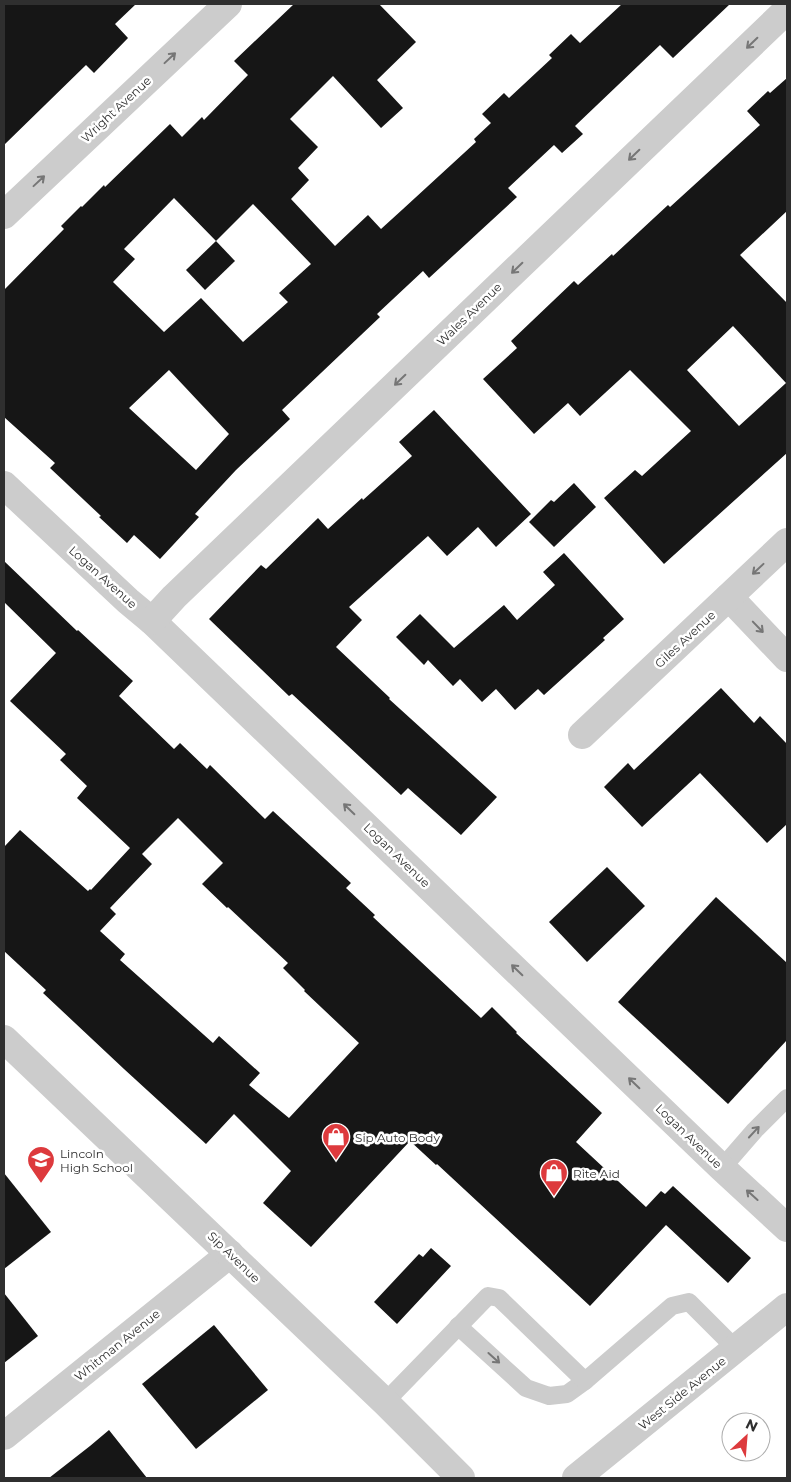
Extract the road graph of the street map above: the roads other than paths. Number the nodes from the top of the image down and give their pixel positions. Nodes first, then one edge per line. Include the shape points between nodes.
1 (228, 4) edge
2 (787, 10) edge
3 (4, 215) edge
4 (4, 485) edge
5 (787, 542) edge
6 (729, 597) junction
7 (152, 621) junction
8 (787, 658) edge
9 (582, 735) dead end
10 (4, 1039) edge
11 (787, 1098) edge
12 (722, 1168) junction
13 (784, 1219) edge
14 (230, 1254) junction
15 (787, 1307) edge
16 (458, 1326) junction
17 (736, 1349) junction
18 (585, 1381) junction
19 (385, 1402) junction
20 (4, 1436) edge
21 (461, 1478) edge
22 (576, 1478) edge

3 -> 1 street, Wright Avenue
2 -> 7 street, Wales Avenue
4 - 7 street, Logan Avenue
5 -> 6 street, Giles Avenue
6 -> 8 street
6 - 9 street, Giles Avenue
12 -> 7 street, Logan Avenue
10 - 14 street, Sip Avenue
12 -> 11 lane
13 -> 12 street, Logan Avenue
14 - 19 street, Sip Avenue
14 - 20 street, Whitman Avenue
15 - 17 street, West Side Avenue
16 -> 18 lane via 526,1388 548,1396 567,1394
16 - 18 lane via 488,1296 499,1298
16 - 19 lane
17 - 18 lane via 689,1302 672,1306
17 - 22 street, West Side Avenue
19 - 21 street, Sip Avenue

